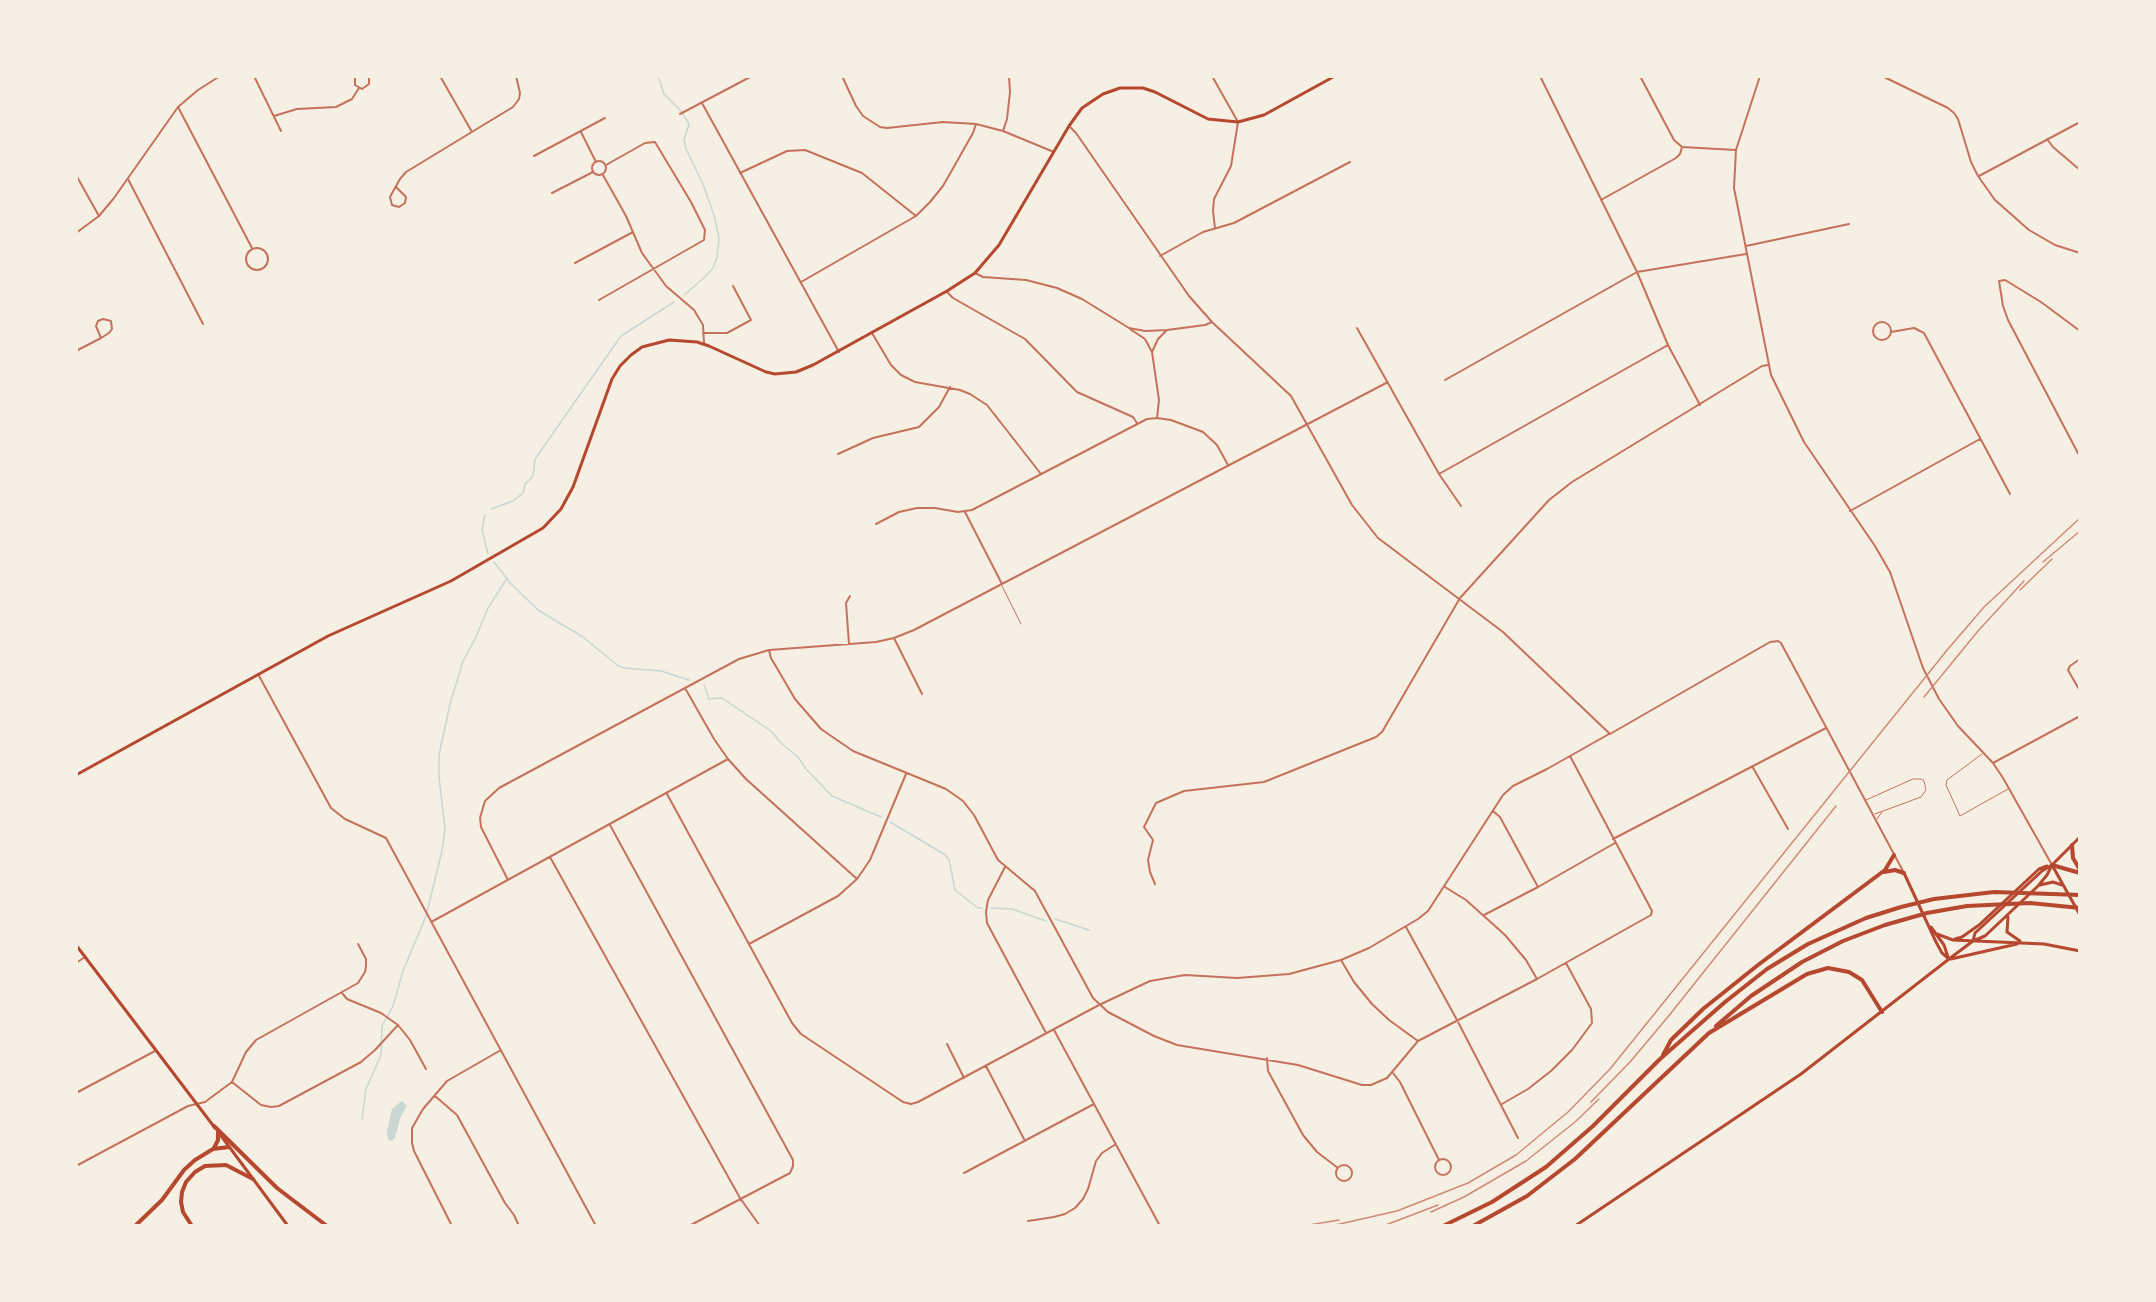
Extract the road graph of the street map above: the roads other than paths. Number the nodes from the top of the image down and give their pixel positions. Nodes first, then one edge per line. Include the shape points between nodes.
1 (220, 76) edge
2 (254, 76) edge
3 (355, 76) edge
4 (369, 76) edge
5 (440, 76) edge
6 (516, 76) edge
7 (752, 76) edge
8 (842, 76) edge
9 (1009, 76) edge
10 (1212, 76) edge
11 (1335, 76) edge
12 (1540, 76) edge
13 (1640, 76) edge
14 (1760, 76) edge
15 (1882, 76) edge
16 (360, 88) junction
17 (702, 104) junction
18 (178, 107) junction
19 (680, 114) dead end
20 (274, 116) junction
21 (605, 118) dead end
22 (1238, 122) junction
23 (2079, 122) edge
24 (976, 124) junction
25 (1069, 126) junction
26 (281, 131) dead end
27 (1003, 131) junction
28 (472, 132) junction
29 (580, 132) junction
30 (2048, 139) junction
31 (1682, 147) junction
32 (1736, 150) junction
33 (1054, 152) junction
34 (534, 156) dead end
35 (596, 162) junction
36 (1350, 162) dead end
37 (606, 165) junction
38 (2079, 170) edge
39 (593, 172) junction
40 (740, 173) junction
41 (76, 175) edge
42 (603, 175) junction
43 (1978, 177) junction
44 (128, 179) junction
45 (396, 187) junction
46 (552, 193) dead end
47 (1601, 200) junction
48 (99, 216) junction
49 (916, 216) junction
50 (1849, 224) dead end
51 (1215, 228) junction
52 (633, 232) junction
53 (76, 233) edge
54 (1744, 246) junction
55 (252, 248) junction
56 (2079, 253) edge
57 (1746, 254) junction
58 (1160, 256) junction
59 (575, 263) dead end
60 (654, 268) junction
61 (1636, 272) junction
62 (975, 273) junction
63 (800, 283) junction
64 (734, 286) dead end
65 (947, 291) junction
66 (599, 300) dead end
67 (1212, 322) junction
68 (204, 324) dead end
69 (1129, 328) junction
70 (1357, 328) dead end
71 (1167, 330) junction
72 (2079, 331) edge
73 (1891, 332) junction
74 (703, 333) junction
75 (872, 333) junction
76 (100, 338) junction
77 (704, 344) junction
78 (1668, 345) junction
79 (76, 351) edge
80 (838, 352) junction
81 (1152, 352) junction
82 (1768, 365) junction
83 (1445, 380) dead end
84 (1388, 382) junction
85 (950, 387) junction
86 (1700, 405) junction
87 (1157, 418) junction
88 (1137, 423) junction
89 (1307, 424) junction
90 (1980, 439) junction
91 (838, 454) dead end
92 (2079, 457) edge
93 (1228, 465) junction
94 (1041, 474) junction
95 (1439, 474) junction
96 (2010, 495) dead end
97 (1461, 506) dead end
98 (1850, 511) junction
99 (965, 512) junction
100 (876, 524) dead end
101 (1002, 584) junction
102 (850, 597) dead end
103 (1460, 598) junction
104 (1021, 624) dead end
105 (894, 638) junction
106 (849, 644) junction
107 (769, 650) junction
108 (2079, 659) edge
109 (258, 674) junction
110 (684, 688) junction
111 (2079, 692) edge
112 (922, 694) dead end
113 (2079, 716) edge
114 (1826, 728) junction
115 (1610, 734) junction
116 (1983, 753) junction
117 (1570, 756) junction
118 (728, 759) junction
119 (1993, 764) junction
120 (1752, 766) junction
121 (906, 773) junction
122 (76, 775) edge
123 (2009, 789) junction
124 (667, 794) junction
125 (1865, 801) junction
126 (1493, 811) junction
127 (1884, 811) junction
128 (1873, 815) junction
129 (1876, 821) junction
130 (610, 825) junction
131 (1788, 829) dead end
132 (2079, 837) edge
133 (1613, 839) junction
134 (1615, 843) junction
135 (2072, 845) junction
136 (1894, 855) junction
137 (550, 857) junction
138 (2052, 865) junction
139 (1005, 867) junction
140 (2079, 872) edge
141 (1881, 873) junction
142 (1904, 873) junction
143 (857, 879) junction
144 (508, 880) junction
145 (1155, 884) dead end
146 (2038, 886) junction
147 (1445, 887) junction
148 (2064, 887) junction
149 (1538, 888) junction
150 (2079, 895) edge
151 (2079, 908) edge
152 (1484, 915) junction
153 (2008, 915) junction
154 (2079, 915) edge
155 (432, 921) junction
156 (1929, 924) junction
157 (1406, 927) junction
158 (1937, 934) junction
159 (1953, 940) junction
160 (1973, 942) junction
161 (2023, 943) junction
162 (358, 944) dead end
163 (749, 944) junction
164 (76, 945) edge
165 (2079, 951) edge
166 (85, 957) junction
167 (1949, 959) junction
168 (1341, 960) junction
169 (76, 963) edge
170 (1566, 963) junction
171 (1537, 979) junction
172 (342, 993) junction
173 (1099, 1005) junction
174 (1882, 1012) junction
175 (1457, 1020) junction
176 (398, 1025) junction
177 (1054, 1029) junction
178 (1046, 1033) junction
179 (1709, 1033) junction
180 (1418, 1041) junction
181 (947, 1044) dead end
182 (501, 1050) junction
183 (156, 1051) junction
184 (1267, 1058) junction
185 (1660, 1059) junction
186 (986, 1066) junction
187 (426, 1069) dead end
188 (1393, 1073) junction
189 (964, 1078) junction
190 (231, 1082) junction
191 (76, 1093) edge
192 (435, 1095) junction
193 (198, 1104) junction
194 (1094, 1104) junction
195 (1501, 1104) junction
196 (214, 1126) junction
197 (218, 1132) junction
198 (1518, 1138) dead end
199 (1025, 1141) junction
200 (1116, 1144) junction
201 (229, 1148) junction
202 (213, 1149) junction
203 (1439, 1160) junction
204 (76, 1166) edge
205 (1338, 1168) junction
206 (964, 1173) dead end
207 (253, 1179) junction
208 (740, 1198) junction
209 (1028, 1221) dead end
210 (135, 1226) edge
211 (192, 1226) edge
212 (288, 1226) edge
213 (327, 1226) edge
214 (453, 1226) edge
215 (519, 1226) edge
216 (596, 1226) edge
217 (689, 1226) edge
218 (760, 1226) edge
219 (1160, 1226) edge
220 (1443, 1226) edge
221 (1473, 1226) edge
222 (1575, 1226) edge

1 - 18 street
2 - 20 street
3 - 16 street via 354,83
4 - 16 street via 367,87
5 - 28 street
6 - 28 street via 520,93 513,107
7 - 17 street
8 - 24 street via 860,111 880,127 943,122
9 - 27 street
10 - 22 street
11 - 22 main road via 1264,115
12 - 47 street
13 - 31 street via 1674,140
14 - 32 street
15 - 43 street via 1954,113
16 - 20 street via 352,99 336,107 297,109
17 - 19 street
17 - 40 street
18 - 44 street
18 - 55 street
20 - 26 street
21 - 29 street
22 - 25 main road via 1208,118 1155,92 1129,87 1110,90 1090,101
22 - 51 street via 1231,166 1214,199
23 - 30 street
24 - 27 street
24 - 49 street via 943,186
25 - 33 main road
25 - 58 street
27 - 33 street
28 - 45 street via 411,167
29 - 34 street
29 - 35 street
30 - 38 street
30 - 43 street
31 - 32 street
31 - 47 street via 1676,158
32 - 54 street via 1734,188
33 - 62 main road via 999,245
35 - 37 street
35 - 39 street
36 - 51 street via 1234,223
37 - 42 street
37 - 60 street via 645,143 655,142 705,230 704,240
39 - 42 street
39 - 46 street
40 - 49 street via 787,151 805,150 862,173
40 - 63 street
41 - 48 street
42 - 52 street
43 - 56 street via 2017,222 2042,238
44 - 48 street
44 - 68 street
45 - 45 street via 390,200 399,207 406,197
47 - 61 street
48 - 53 street
49 - 63 street
50 - 54 street
51 - 58 street
52 - 59 street
52 - 60 street
54 - 57 street
55 - 55 street via 247,253 247,264 252,269 263,268 267,262 265,252
57 - 61 street
57 - 82 street
58 - 67 street
60 - 66 street
60 - 74 street via 666,286 694,310
61 - 78 street
61 - 83 street
62 - 65 main road
62 - 69 street via 1057,288
63 - 80 street
64 - 74 street via 751,320 727,333
65 - 75 main road
65 - 88 street via 1025,339 1077,392 1133,417
67 - 71 street
67 - 89 street via 1283,386
69 - 71 street
69 - 81 street via 1145,339
70 - 84 street
71 - 81 street
72 - 92 street via 2041,302 2001,280 1998,285 2008,320
73 - 73 street via 1887,323 1881,321 1872,329 1880,340
73 - 90 street via 1914,328 1924,333
74 - 77 street
75 - 80 main road
75 - 85 street via 901,375 915,382
76 - 76 street via 97,323 106,319 112,329
76 - 79 street
77 - 80 main road via 776,374 796,372
77 - 109 main road via 683,340 654,343 620,366 573,487 561,509 543,528 451,581 328,636
78 - 86 street
78 - 95 street
81 - 87 street
82 - 86 street
82 - 98 street via 1804,442
84 - 89 street
84 - 95 street
85 - 91 street via 939,407 919,427 873,438
85 - 94 street via 987,405
86 - 103 street via 1560,490
87 - 88 street
87 - 93 street via 1203,432 1217,445
88 - 94 street
89 - 93 street
89 - 103 street via 1368,527 1389,547
90 - 96 street
90 - 98 street
93 - 101 street
94 - 99 street
95 - 97 street
98 - 116 street via 1890,572 1923,668 1939,699
99 - 100 street via 917,508
99 - 101 street
101 - 104 lane
101 - 105 street
102 - 106 street via 846,603
103 - 115 street via 1503,632
103 - 145 street via 1378,735 1264,782 1184,791 1156,803 1144,827 1153,840 1149,860
105 - 106 street
105 - 112 street
106 - 107 street
107 - 110 street via 739,659
107 - 121 street via 795,699 821,729 853,751
108 - 111 street via 2068,670
109 - 122 main road
109 - 155 street via 331,808 386,838
110 - 118 street
110 - 144 street via 490,795 482,809 481,827
113 - 119 street
114 - 115 street via 1778,641
114 - 120 street
114 - 125 street
115 - 117 street
116 - 119 street
116 - 123 lane via 1947,780 1960,816
117 - 126 street via 1513,786
117 - 133 street
118 - 124 street
118 - 143 street
119 - 123 street
120 - 131 street
120 - 133 street
121 - 139 street via 946,789 963,801
121 - 143 street via 870,860
123 - 138 street
124 - 130 street
124 - 163 street
125 - 127 lane via 1913,779 1924,781 1926,790 1921,797
125 - 128 street
126 - 147 street
126 - 149 street via 1500,817
127 - 128 lane
127 - 129 lane
128 - 129 street
129 - 136 street
130 - 137 street
130 - 208 street via 793,1160 790,1173
132 - 135 main road
133 - 134 street
134 - 149 street
134 - 170 street via 1652,910 1650,916
135 - 138 main road
135 - 140 highway
136 - 141 highway
136 - 142 street
137 - 144 street
137 - 208 street
138 - 140 highway
138 - 146 main road
138 - 148 main road
138 - 159 main road via 2039,869 1979,925
138 - 160 main road via 1975,933
139 - 173 street via 1035,891
139 - 178 street via 988,900 987,923
141 - 142 highway
141 - 185 highway via 1703,1009 1671,1040
142 - 156 main road
143 - 163 street via 838,896
144 - 155 street
146 - 148 main road via 2053,882
146 - 153 main road
147 - 152 street
147 - 157 street via 1428,912
148 - 154 main road
149 - 152 street
150 - 185 highway via 1994,892 1934,899 1840,929 1784,958 1731,996
151 - 179 highway via 2030,903 1982,905 1907,918 1857,934 1802,962 1751,996
152 - 171 street via 1515,946
153 - 160 main road
153 - 161 main road via 2007,932
155 - 182 street
156 - 158 main road
156 - 167 main road via 1942,953
157 - 168 street
157 - 175 street
158 - 159 main road
158 - 167 main road
159 - 160 main road
160 - 161 main road
160 - 167 main road
161 - 165 main road
161 - 167 main road
162 - 172 street via 366,959 365,972 358,983
163 - 189 street via 801,1034 903,1102 918,1102
164 - 166 main road
166 - 169 street
166 - 183 main road
167 - 174 main road
168 - 173 street via 1270,977 1162,978
168 - 180 street via 1372,1004
170 - 171 street
170 - 195 street via 1591,1009 1592,1023 1551,1071
171 - 175 street
172 - 176 street
172 - 190 street via 256,1040
173 - 177 street
173 - 184 street via 1140,1030 1177,1045
174 - 179 highway via 1862,980 1843,969 1823,968 1801,977
174 - 222 main road via 1801,1074
175 - 180 street
175 - 195 street
176 - 187 street
176 - 190 street via 361,1062 279,1106 261,1105
177 - 178 street
177 - 194 street
178 - 186 street
179 - 221 highway via 1575,1159 1527,1196
180 - 188 street
181 - 189 street
182 - 192 street via 447,1081
182 - 216 street
183 - 191 street
183 - 193 main road
184 - 188 street via 1362,1084 1380,1082
184 - 205 street via 1268,1071 1303,1135
185 - 220 highway via 1612,1109 1546,1167 1498,1199
186 - 189 street
186 - 199 street
188 - 203 street
190 - 193 street
192 - 214 street via 416,1120 411,1143
192 - 215 street via 457,1115
193 - 196 main road
193 - 204 street
194 - 199 street
194 - 200 street
195 - 198 street
196 - 197 main road
196 - 213 highway via 277,1188
197 - 201 main road
197 - 202 highway
199 - 206 street
200 - 209 street via 1096,1161 1088,1189 1075,1208 1054,1217
200 - 219 street
201 - 202 highway
201 - 207 main road
202 - 210 highway via 184,1170 162,1200
203 - 203 street via 1436,1171 1448,1173 1449,1162
205 - 205 street via 1340,1180 1350,1179 1349,1167
207 - 211 highway via 226,1165 205,1166 195,1172 186,1182 181,1202
207 - 212 main road
208 - 217 street
208 - 218 street

